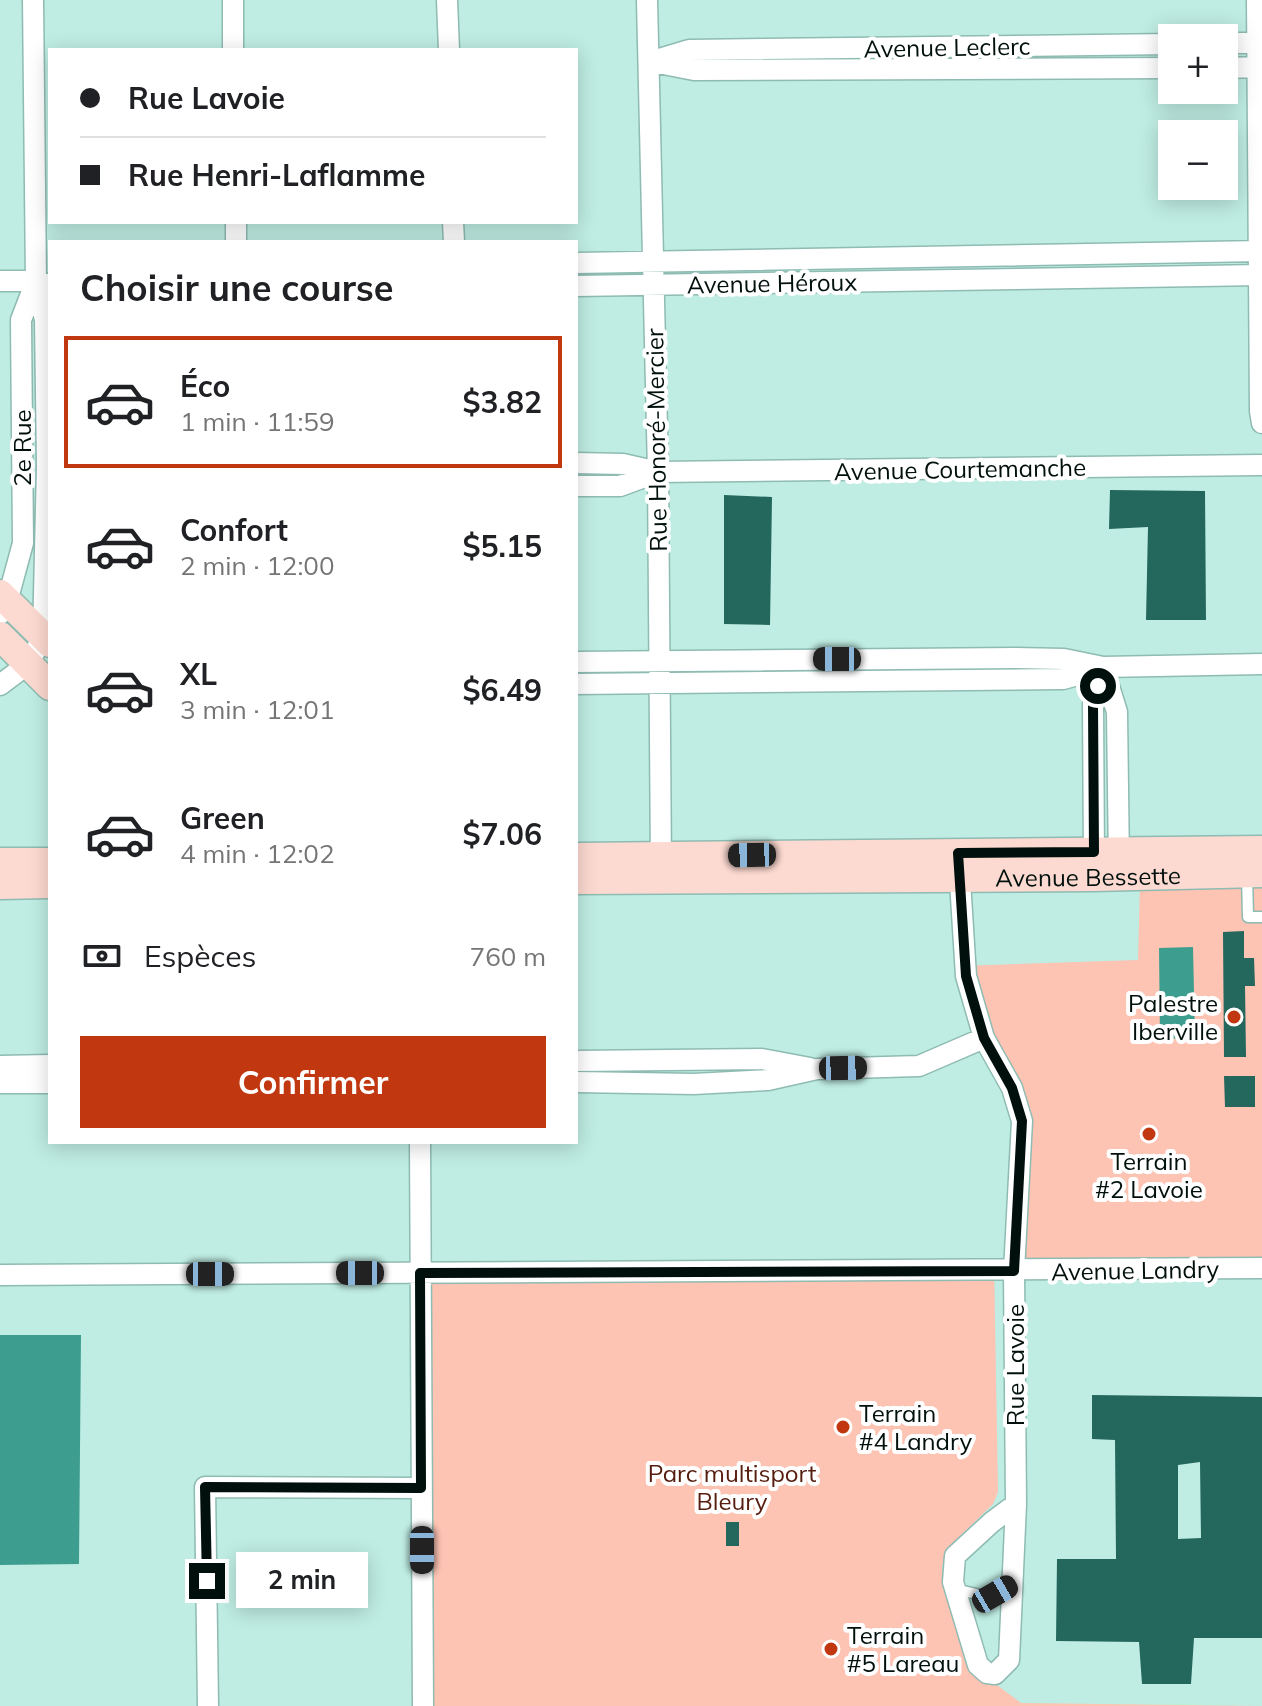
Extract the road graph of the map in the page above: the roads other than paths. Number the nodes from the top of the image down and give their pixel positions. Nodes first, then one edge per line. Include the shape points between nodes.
1 (33, 0) edge
2 (233, 0) edge
3 (447, 0) edge
4 (647, 0) edge
5 (1257, 0) edge
6 (1238, 43) edge
7 (1260, 43) edge
8 (1158, 44) edge
9 (1104, 45) junction
10 (233, 48) edge
11 (449, 48) edge
12 (790, 59) junction
13 (649, 62) junction
14 (1104, 68) junction
15 (1158, 68) edge
16 (1238, 68) edge
17 (1260, 68) edge
18 (1260, 251) edge
19 (966, 257) junction
20 (653, 262) junction
21 (578, 263) edge
22 (1261, 275) edge
23 (45, 280) edge
24 (0, 281) edge
25 (968, 281) junction
26 (654, 284) junction
27 (578, 286) edge
28 (1262, 423) edge
29 (578, 463) edge
30 (1262, 465) edge
31 (22, 466) junction
32 (48, 466) edge
33 (658, 472) junction
34 (578, 486) edge
35 (22, 488) junction
36 (48, 489) edge
37 (2, 603) edge
38 (0, 636) edge
39 (47, 640) edge
40 (659, 660) junction
41 (578, 662) edge
42 (28, 664) junction
43 (1262, 664) edge
44 (1103, 667) junction
45 (659, 682) junction
46 (48, 684) edge
47 (578, 684) edge
48 (0, 685) edge
49 (578, 857) edge
50 (0, 862) edge
51 (48, 862) edge
52 (1107, 864) junction
53 (959, 865) junction
54 (1257, 865) edge
55 (661, 868) junction
56 (578, 880) edge
57 (48, 884) edge
58 (0, 885) edge
59 (1262, 917) edge
60 (984, 1038) junction
61 (578, 1061) edge
62 (0, 1066) edge
63 (817, 1069) junction
64 (45, 1074) edge
65 (578, 1082) edge
66 (0, 1083) edge
67 (420, 1144) edge
68 (1262, 1268) edge
69 (1014, 1271) junction
70 (420, 1273) junction
71 (0, 1275) edge
72 (421, 1488) junction
73 (1016, 1504) junction
74 (1013, 1584) junction
75 (955, 1589) junction
76 (208, 1706) edge
77 (423, 1706) edge

1 - 23 street, 2e Rue
2 - 10 street
3 - 11 street
4 - 13 street, Rue Honoré-Mercier
5 - 7 street
6 - 7 street
7 - 17 street
8 - 9 street, Avenue Leclerc
9 - 12 street, Avenue Leclerc
9 - 14 street
12 - 13 street, Avenue Leclerc via 689,50
12 - 14 street, Avenue Leclerc
13 - 20 street, Rue Honoré-Mercier
14 - 15 street, Avenue Leclerc
16 - 17 street
17 - 18 street
18 - 19 street, Avenue Héroux
18 - 22 street
19 - 20 street, Avenue Héroux
19 - 25 street
20 - 21 street, Avenue Héroux
20 - 26 street, Rue Honoré-Mercier
22 - 25 street, Avenue Héroux
22 - 28 street
23 - 24 street
23 - 31 street, 2e Rue via 21,320
23 - 32 street, 2e Rue
25 - 26 street, Avenue Héroux
26 - 27 street, Avenue Héroux
26 - 33 street, Rue Honoré-Mercier
29 - 33 street, Avenue Courtemanche via 623,464
30 - 33 street, Avenue Courtemanche
31 - 32 street
31 - 35 street, 2e Rue
32 - 36 street, 2e Rue
33 - 34 street, Avenue Courtemanche via 620,486
33 - 40 street, Rue Honoré-Mercier
35 - 36 street
35 - 37 street, 2e Rue via 23,543
36 - 39 street, 2e Rue
37 - 39 street
38 - 42 street
39 - 42 street, 2e Rue
40 - 41 street
40 - 44 street via 1014,658 1064,659
40 - 45 street, Rue Honoré-Mercier
42 - 46 street
42 - 48 street
43 - 44 street
44 - 45 street via 1063,679
44 - 52 street via 1117,712
45 - 47 street
45 - 55 street, Rue Honoré-Mercier
49 - 55 street, Avenue Bessette
50 - 51 street
52 - 53 street, Avenue Bessette
52 - 54 street, Avenue Bessette
53 - 55 street, Avenue Bessette
53 - 60 street, Rue Lavoie via 966,976
54 - 59 lane via 1248,917
55 - 56 street, Avenue Bessette
57 - 58 street
60 - 63 street via 919,1066
60 - 69 street, Rue Lavoie via 1012,1088 1022,1121
61 - 63 street via 762,1059
62 - 64 street
63 - 65 street via 768,1080
64 - 66 street
67 - 70 street
68 - 69 street, Avenue Landry
69 - 70 street, Avenue Landry
69 - 73 street, Rue Lavoie
70 - 71 street, Avenue Landry
70 - 72 street
72 - 76 street via 205,1487
72 - 77 street
73 - 74 street, Rue Lavoie
73 - 75 street, Rue Lavoie via 955,1556
74 - 75 lane via 985,1596
74 - 75 street, Rue Lavoie via 1009,1660 995,1674 978,1665

